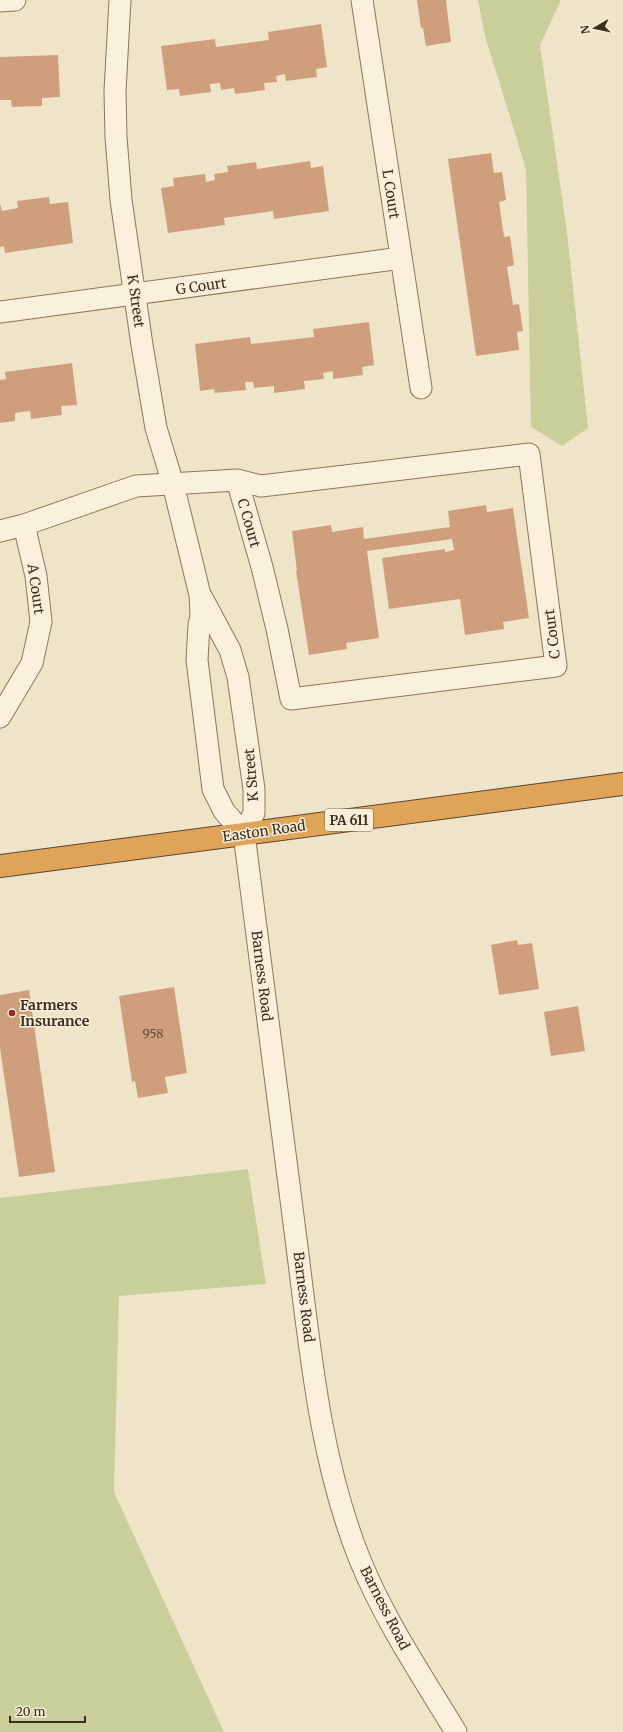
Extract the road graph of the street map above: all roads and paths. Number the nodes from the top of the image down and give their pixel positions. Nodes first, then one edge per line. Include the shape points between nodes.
1 (15, 0) edge
2 (120, 0) edge
3 (362, 0) edge
4 (0, 1) edge
5 (401, 258) junction
6 (135, 295) junction
7 (0, 312) edge
8 (421, 388) dead end
9 (237, 480) junction
10 (173, 484) junction
11 (24, 525) junction
12 (0, 531) edge
13 (200, 595) junction
14 (0, 717) edge
15 (623, 784) edge
16 (244, 834) junction
17 (0, 866) edge
18 (456, 1732) edge

1 - 4 street
2 - 6 street, K Street via 115,91 116,137 121,200
3 - 5 street, L Court
5 - 6 street, G Court
5 - 8 street, L Court
6 - 7 street, G Court
6 - 10 street, K Street via 156,428
9 - 9 street, C Court via 262,486 529,454 556,666 291,699 262,567
9 - 10 street, C Court
10 - 11 street via 136,486
10 - 13 street, K Street
11 - 12 street
11 - 14 street, A Court via 36,576 41,622 32,663
13 - 16 street, K Street via 197,660 214,789 224,811
13 - 16 street, K Street via 230,650 238,676 254,789 254,812
15 - 16 highway, Easton Road / PA 611
16 - 17 highway, Easton Road / PA 611
16 - 18 street, Barness Road via 310,1343 328,1461 359,1558 375,1595

